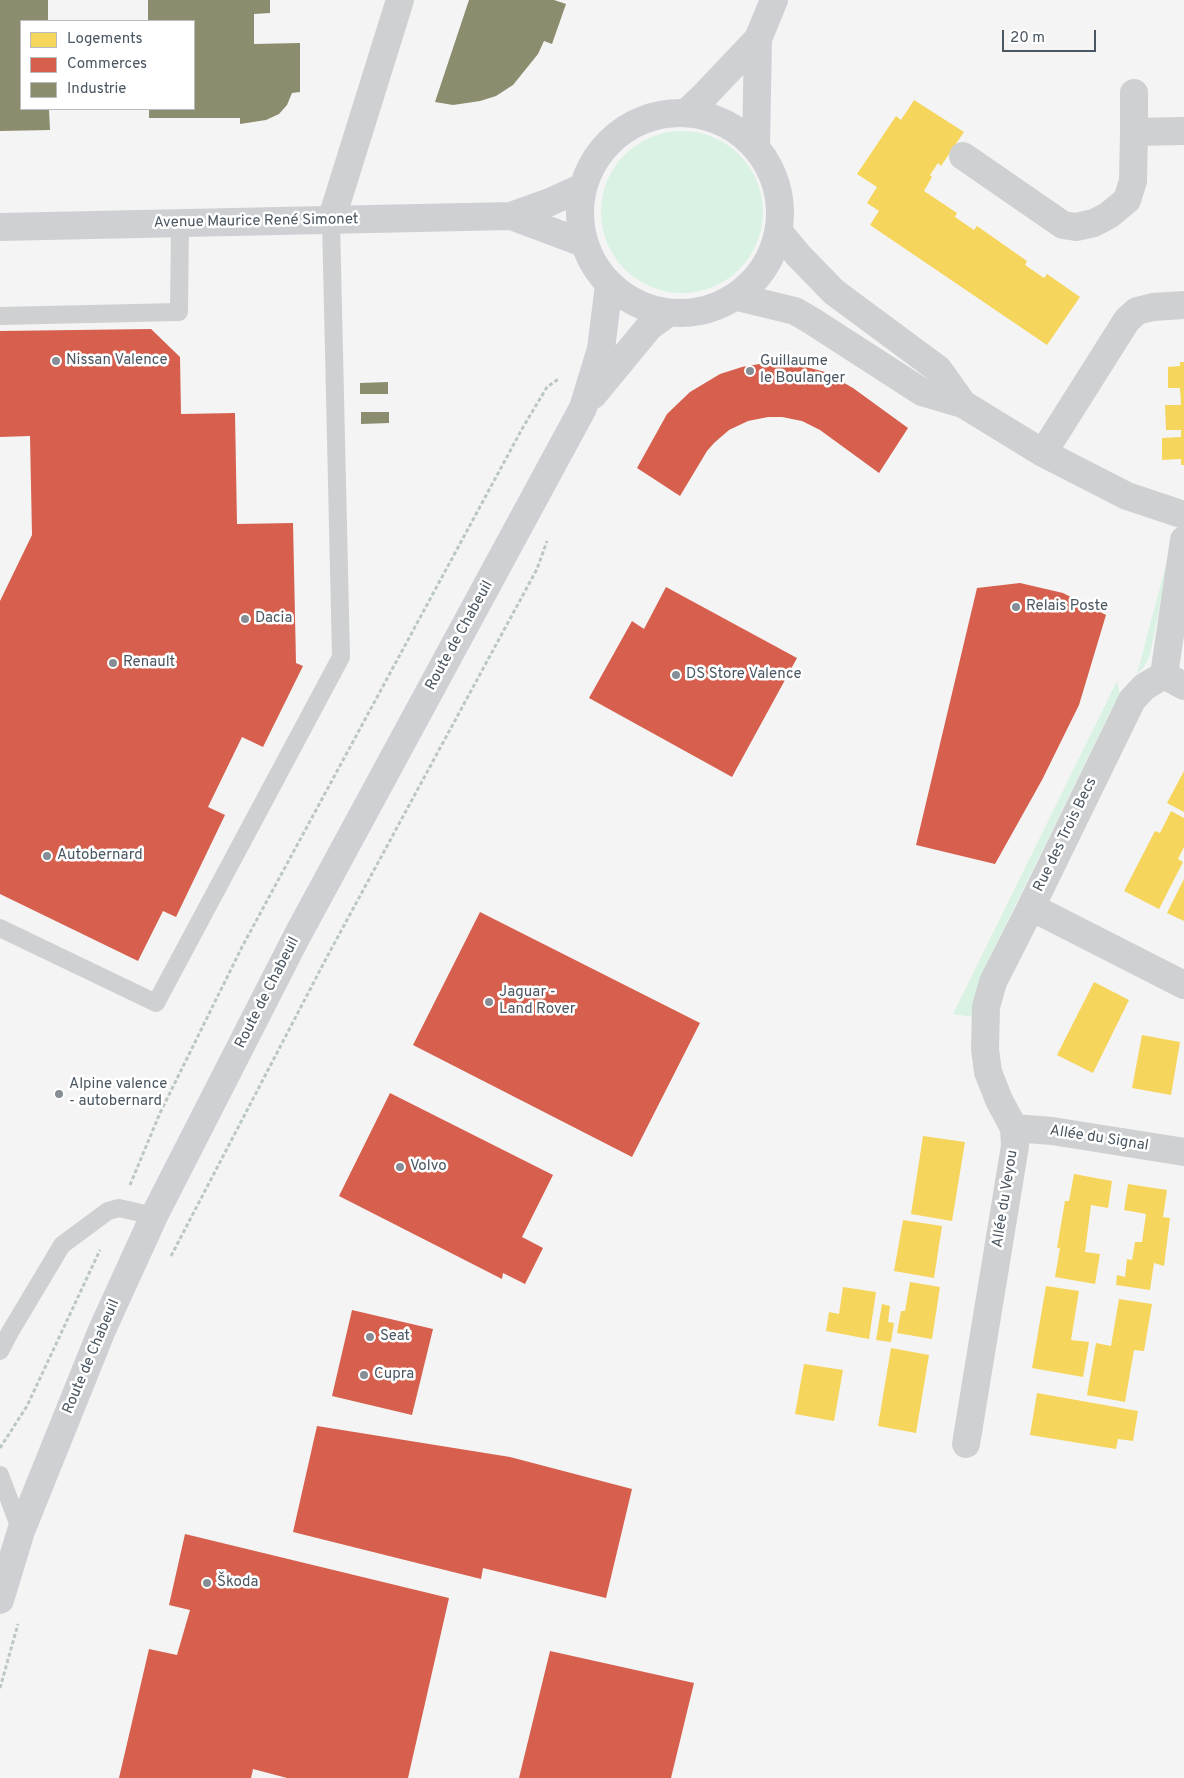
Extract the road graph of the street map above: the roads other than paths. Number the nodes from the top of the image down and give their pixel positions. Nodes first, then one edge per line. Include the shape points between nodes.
1 (400, 0) edge
2 (774, 0) edge
3 (758, 39) junction
4 (1134, 93) dead end
5 (686, 112) junction
6 (1184, 131) edge
7 (1134, 132) junction
8 (756, 147) junction
9 (963, 156) dead end
10 (583, 187) junction
11 (511, 216) junction
12 (332, 221) junction
13 (180, 224) junction
14 (0, 227) edge
15 (779, 232) junction
16 (584, 243) junction
17 (609, 285) junction
18 (737, 297) junction
19 (1184, 305) edge
20 (667, 314) junction
21 (0, 316) edge
22 (963, 404) junction
23 (583, 408) junction
24 (1043, 453) junction
25 (1184, 515) edge
26 (1184, 540) edge
27 (1174, 680) edge
28 (1031, 907) junction
29 (0, 928) edge
30 (1184, 985) edge
31 (1014, 1128) junction
32 (1184, 1152) edge
33 (154, 1216) junction
34 (0, 1351) edge
35 (966, 1444) dead end
36 (0, 1475) edge
37 (21, 1531) junction
38 (0, 1600) edge

1 - 12 street
2 - 3 main road
3 - 5 main road
3 - 8 main road
4 - 7 street
5 - 8 main road via 712,118 736,130
5 - 10 main road via 641,120 621,131 595,160
6 - 7 street
7 - 9 street via 1133,181 1127,200 1094,223 1076,227 1063,225
8 - 15 main road via 772,173 780,202
10 - 11 main road, Avenue Maurice René Simonet
10 - 16 main road via 579,215
11 - 12 main road, Avenue Maurice René Simonet
11 - 16 main road, Avenue Maurice René Simonet
12 - 13 main road, Avenue Maurice René Simonet
12 - 29 lane via 340,657 156,1004
13 - 14 main road, Avenue Maurice René Simonet
13 - 21 lane via 179,312
15 - 18 main road via 771,257 757,279
15 - 22 street via 834,292 938,369
16 - 17 main road via 596,269
17 - 20 main road via 639,306
17 - 23 main road, Route de Chabeuil via 601,350
18 - 20 main road via 716,308 691,314
18 - 22 street via 794,312 922,392
19 - 24 street via 1136,311 1127,320
20 - 23 main road, Route de Chabeuil via 649,327
22 - 24 street
23 - 33 main road, Route de Chabeuil via 297,936
24 - 25 street via 1127,496
26 - 27 street via 1170,641
27 - 28 street, Rue des Trois Becs via 1144,687 1132,700
28 - 30 street, Rue des Trois Becs
28 - 31 street, Allée du Veyou via 993,982 986,1006 988,1072
31 - 32 street, Allée du Signal
31 - 35 street, Allée du Veyou via 1015,1146
33 - 34 lane via 120,1208 108,1211 62,1245
33 - 37 main road, Route de Chabeuil via 102,1330
36 - 37 lane
37 - 38 main road, Route de Chabeuil

